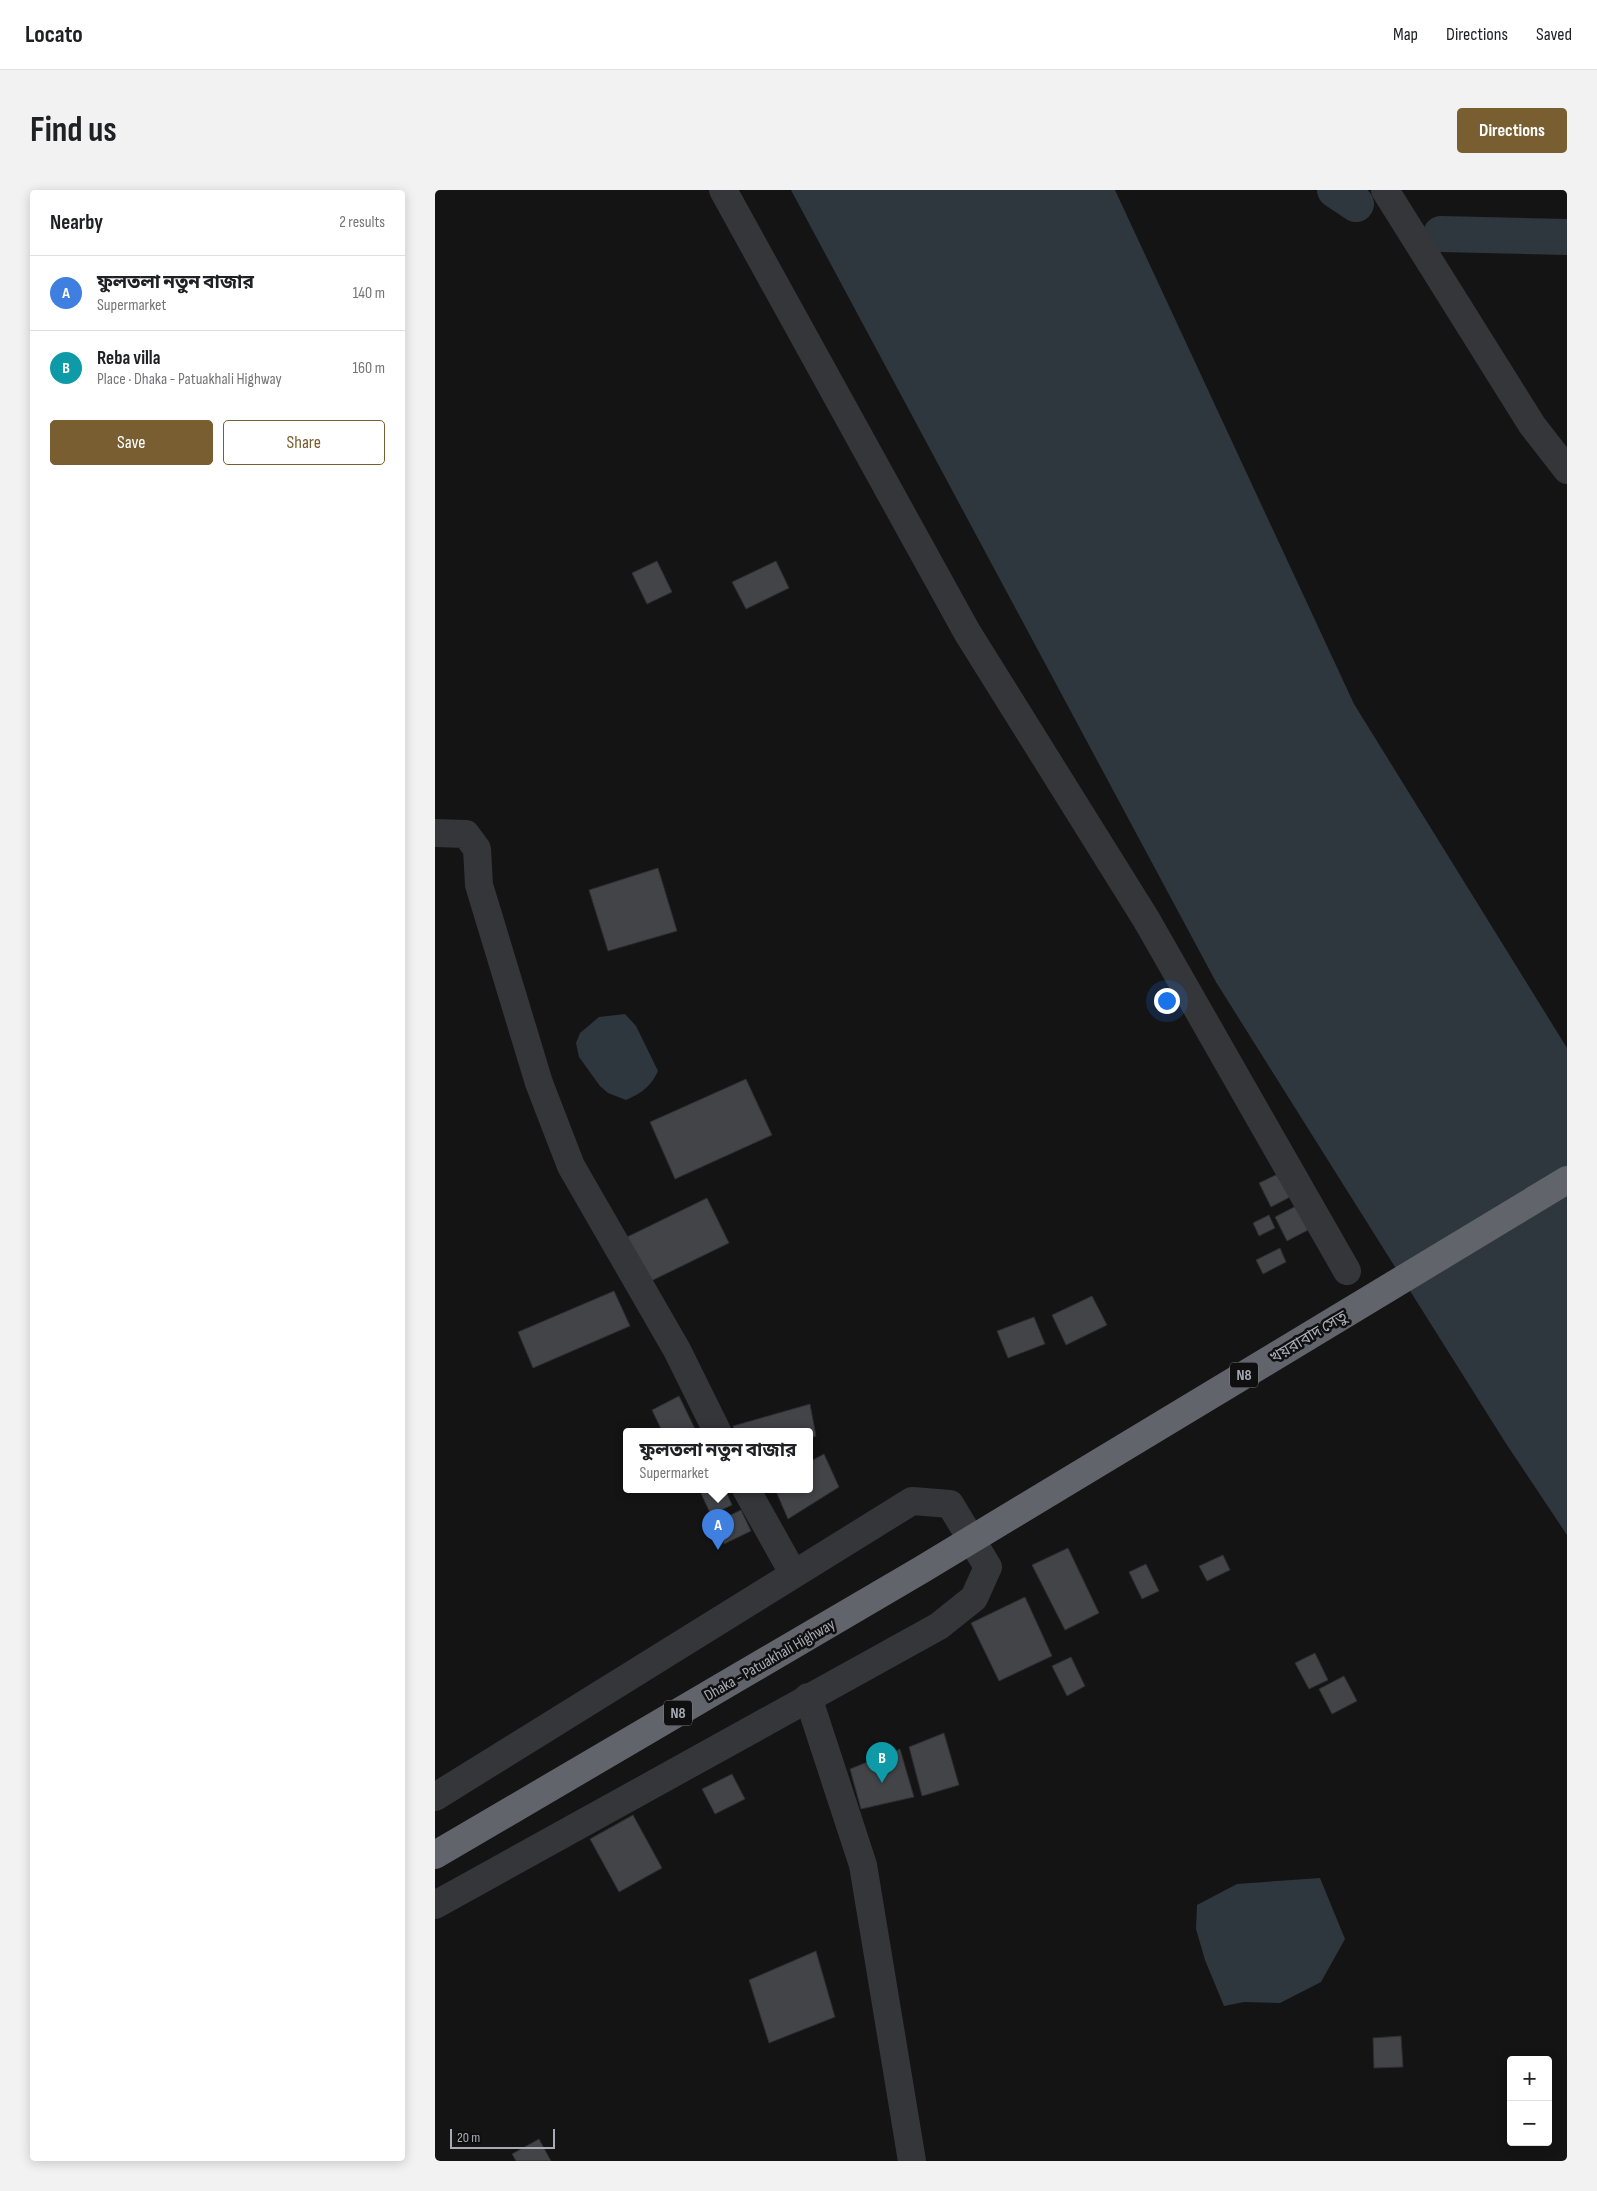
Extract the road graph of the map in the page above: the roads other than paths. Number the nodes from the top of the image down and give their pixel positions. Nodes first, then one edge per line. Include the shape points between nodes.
1 (723, 190) edge
2 (1385, 190) edge
3 (1567, 470) edge
4 (435, 833) edge
5 (1567, 1180) edge
6 (1347, 1271) dead end
7 (716, 1428) edge
8 (748, 1493) edge
9 (921, 1570) joint
10 (793, 1573) junction
11 (808, 1697) junction
12 (435, 1797) edge
13 (435, 1855) edge
14 (435, 1905) edge
15 (911, 2161) edge

1 - 6 street via 967,632 1146,920
2 - 3 street via 1532,425
4 - 7 street via 466,834 477,849 479,885 539,1083 571,1166 677,1350
5 - 9 highway, খয়রাবাদ সেতু / N8
8 - 10 street
9 - 13 highway, Dhaka - Patuakhali Highway / N8
10 - 11 street via 912,1501 950,1504 988,1567 974,1598 939,1626
10 - 12 street
11 - 14 street
11 - 15 street via 863,1865

